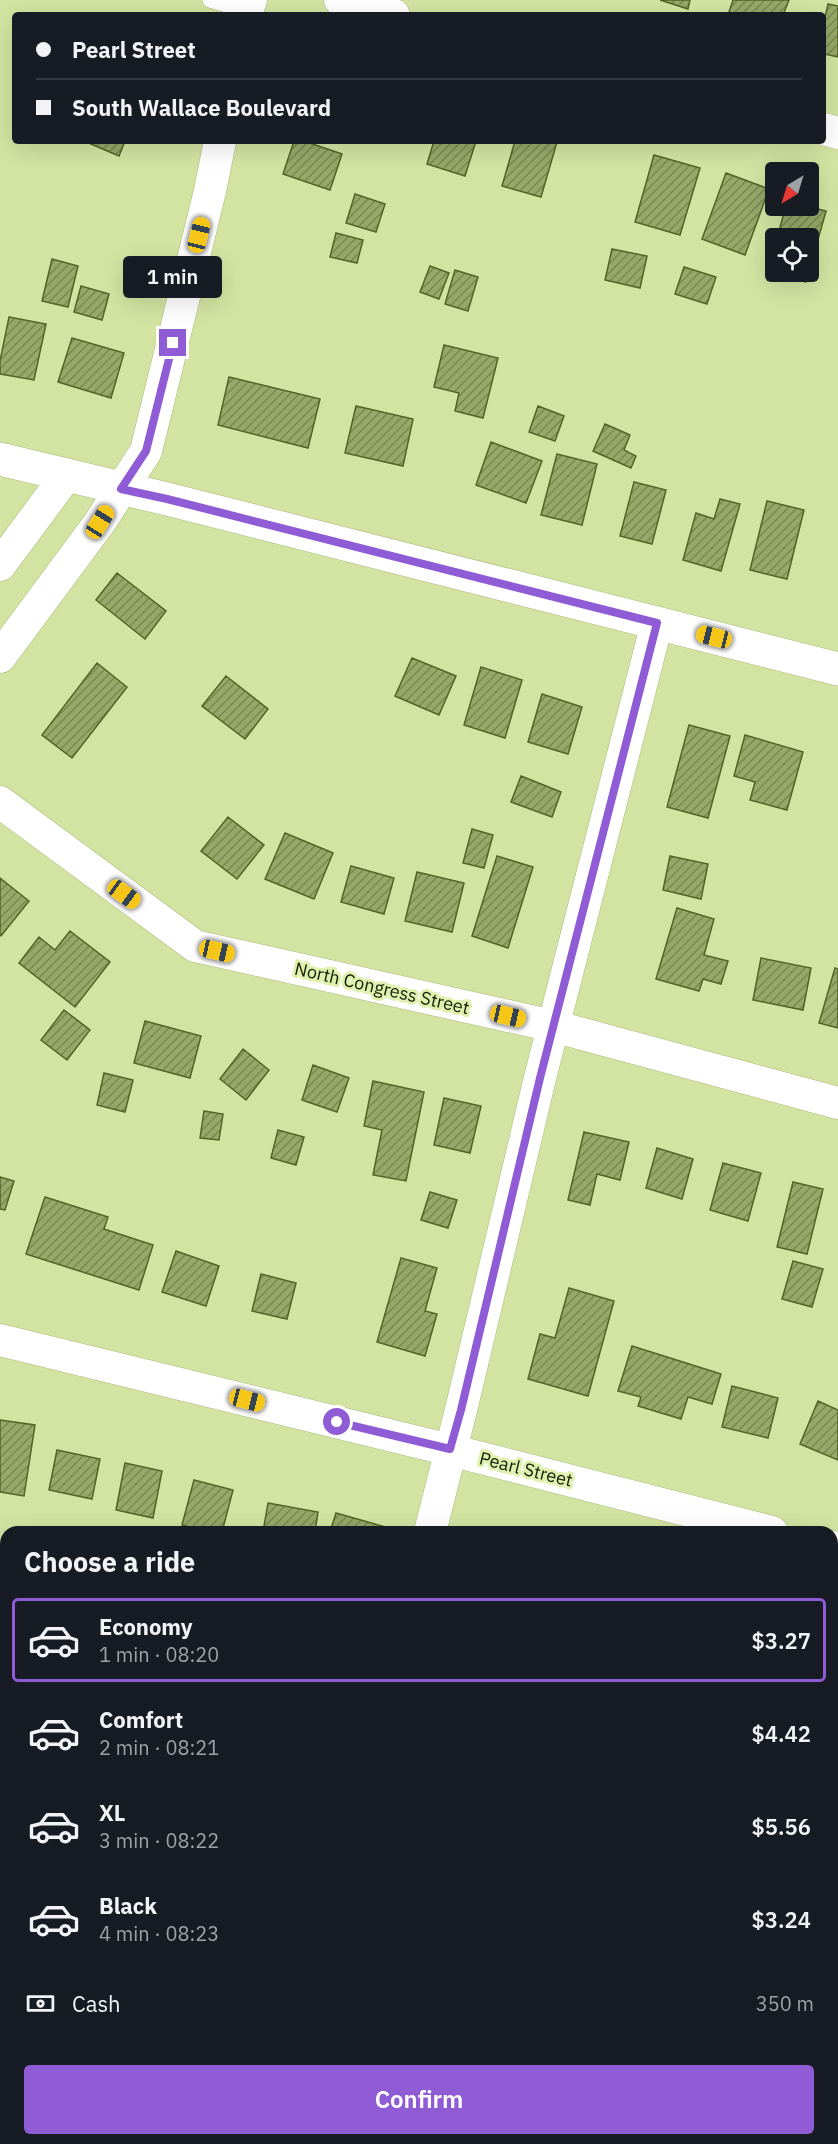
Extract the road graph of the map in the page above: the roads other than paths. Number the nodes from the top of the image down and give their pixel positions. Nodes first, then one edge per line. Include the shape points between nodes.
1 (210, 0) edge
2 (340, 0) edge
3 (248, 9) edge
4 (383, 12) edge
5 (219, 144) edge
6 (0, 459) edge
7 (66, 476) junction
8 (121, 489) junction
9 (0, 564) edge
10 (657, 623) junction
11 (0, 657) edge
12 (838, 669) edge
13 (0, 802) edge
14 (553, 1026) junction
15 (838, 1103) edge
16 (0, 1340) edge
17 (450, 1449) junction
18 (431, 1526) edge
19 (749, 1526) edge

1 - 3 lane
2 - 4 street
5 - 8 street via 146,451
6 - 7 street
7 - 8 street
7 - 9 street
8 - 10 street
8 - 11 street
10 - 12 street
10 - 14 street
13 - 14 street, North Congress Street via 195,946
14 - 15 street, North Congress Street
14 - 17 street
16 - 17 street, Pearl Street
17 - 18 street
17 - 19 street, Pearl Street

